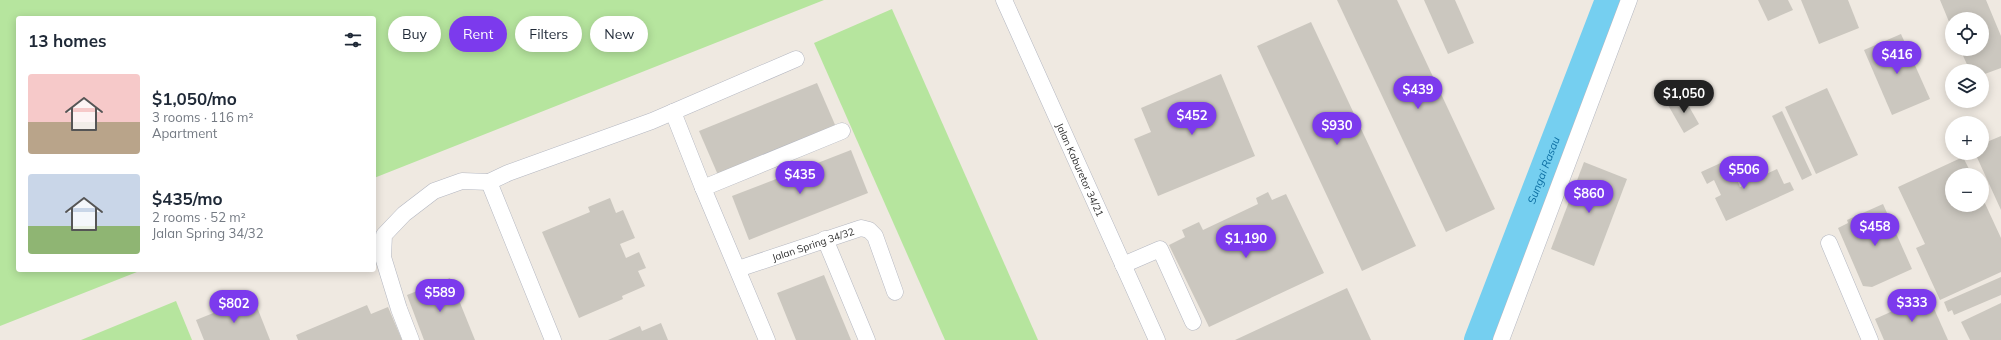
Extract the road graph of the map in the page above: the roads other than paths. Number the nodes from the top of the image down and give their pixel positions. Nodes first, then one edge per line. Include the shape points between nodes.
1 (1004, 0) edge
2 (1629, 0) edge
3 (796, 59) dead end
4 (673, 112) junction
5 (842, 132) dead end
6 (489, 182) junction
7 (703, 188) junction
8 (825, 239) junction
9 (1829, 244) dead end
10 (1123, 265) junction
11 (738, 269) junction
12 (895, 292) dead end
13 (1193, 322) dead end
14 (411, 340) edge
15 (553, 340) edge
16 (767, 340) edge
17 (867, 340) edge
18 (1157, 340) edge
19 (1501, 340) edge
20 (1870, 340) edge

1 - 10 street, Jalan Kaburetor 34/21
2 - 19 street
3 - 4 street
4 - 6 street
4 - 7 street
5 - 7 street
6 - 14 street via 462,181 434,191 404,214 384,235 383,257
6 - 15 street
7 - 11 street
8 - 11 street, Jalan Spring 34/32
8 - 12 street, Jalan Spring 34/32 via 861,228 869,230 875,236
8 - 17 street
9 - 20 street
10 - 13 street via 1160,249
10 - 18 street, Jalan Kaburetor 34/21
11 - 16 street

